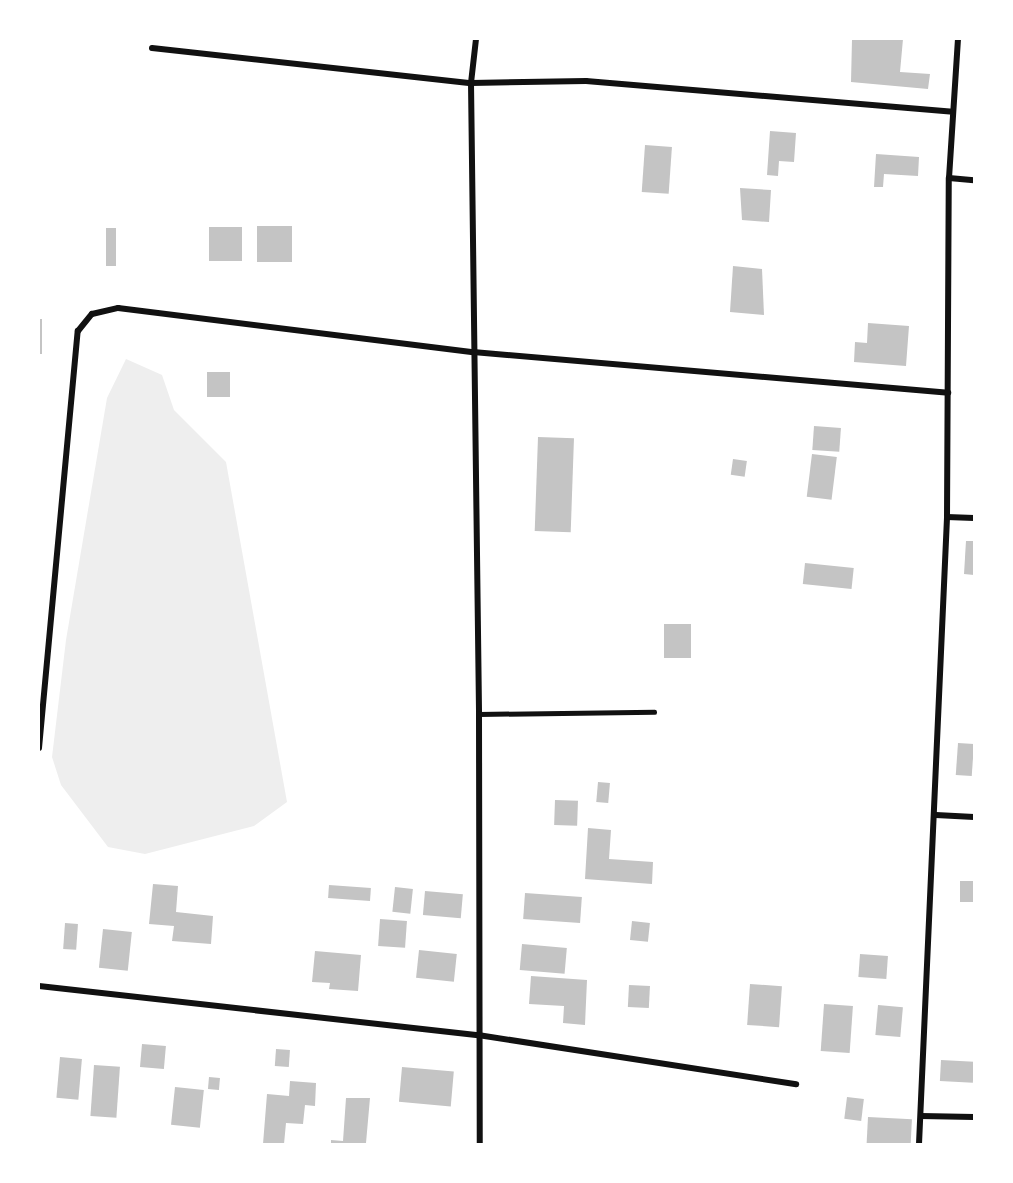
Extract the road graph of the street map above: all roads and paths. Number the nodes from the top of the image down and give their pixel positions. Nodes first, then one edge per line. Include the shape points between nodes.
1 (476, 39) edge
2 (958, 39) edge
3 (152, 48) dead end
4 (471, 83) junction
5 (952, 112) junction
6 (950, 178) junction
7 (974, 180) edge
8 (473, 352) junction
9 (948, 393) junction
10 (947, 517) junction
11 (974, 518) edge
12 (654, 712) dead end
13 (479, 714) junction
14 (39, 747) edge
15 (936, 815) junction
16 (974, 817) edge
17 (39, 986) edge
18 (478, 1035) junction
19 (796, 1084) dead end
20 (921, 1116) junction
21 (974, 1117) edge
22 (480, 1144) edge
23 (919, 1144) edge

1 - 4 street
2 - 5 street
3 - 4 street
4 - 5 street via 586,81
4 - 8 street
5 - 6 street
6 - 7 street
6 - 9 street
8 - 9 street
8 - 13 street
8 - 14 street via 118,308 92,314 78,331
9 - 10 street
10 - 11 street
10 - 15 street
12 - 13 lane
13 - 18 street
15 - 16 street
15 - 20 street
17 - 18 street
18 - 19 street
18 - 22 street
20 - 21 street
20 - 23 street

